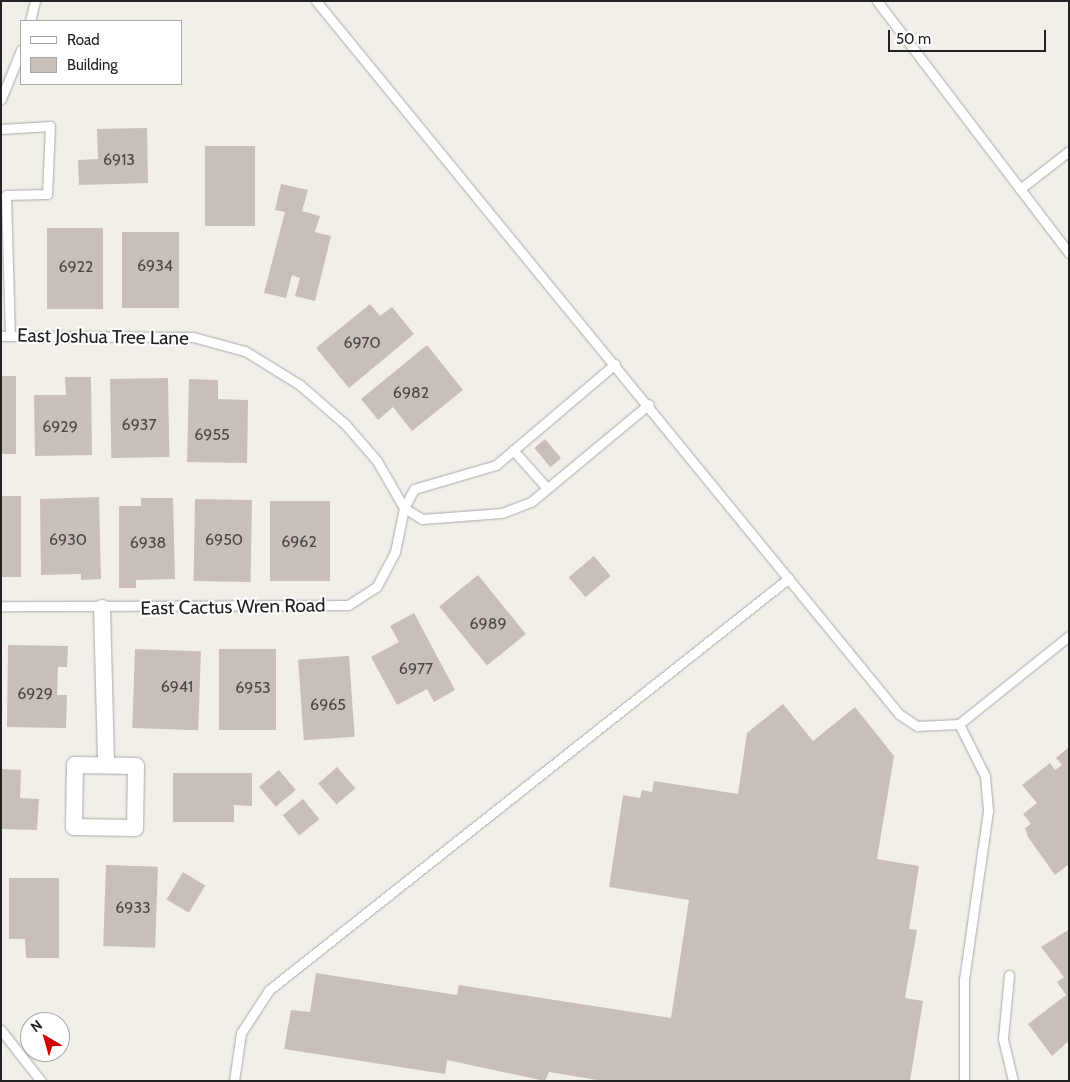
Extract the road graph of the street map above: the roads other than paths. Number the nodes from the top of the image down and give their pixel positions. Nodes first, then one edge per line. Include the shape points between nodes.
1 (35, 1) edge
2 (316, 1) edge
3 (877, 1) edge
4 (30, 20) edge
5 (20, 52) edge
6 (1, 99) edge
7 (1, 129) edge
8 (1069, 151) edge
9 (1020, 189) junction
10 (4, 195) edge
11 (1069, 253) edge
12 (6, 336) edge
13 (615, 364) junction
14 (649, 404) junction
15 (513, 450) junction
16 (546, 487) junction
17 (404, 508) junction
18 (789, 578) junction
19 (1, 606) edge
20 (102, 608) junction
21 (1069, 636) edge
22 (959, 724) junction
23 (106, 765) junction
24 (1009, 975) dead end
25 (1, 1030) edge
26 (41, 1081) edge
27 (234, 1081) edge
28 (964, 1081) edge
29 (1013, 1081) edge

1 - 4 lane
2 - 13 lane
3 - 9 lane
5 - 6 lane
7 - 10 lane via 50,126 46,194
8 - 9 lane
9 - 11 lane
10 - 12 lane
12 - 17 lane, East Joshua Tree Lane via 193,337 245,351 300,385 345,424 377,461
13 - 14 lane
13 - 15 lane, East Cactus Wren Road
14 - 16 lane
14 - 18 lane
15 - 16 lane
15 - 17 lane, East Cactus Wren Road via 496,464 414,489
16 - 17 lane via 531,502 502,513 422,519
17 - 20 lane, East Cactus Wren Road via 395,552 376,587 348,605
18 - 22 lane via 899,714 917,726
18 - 27 lane via 269,990 241,1033
19 - 20 lane, East Cactus Wren Road
20 - 23 street
21 - 22 lane
22 - 28 lane via 985,776 988,811 964,979
23 - 23 street via 136,766 135,828 74,827 75,765
24 - 29 lane via 1003,1039
25 - 26 lane

